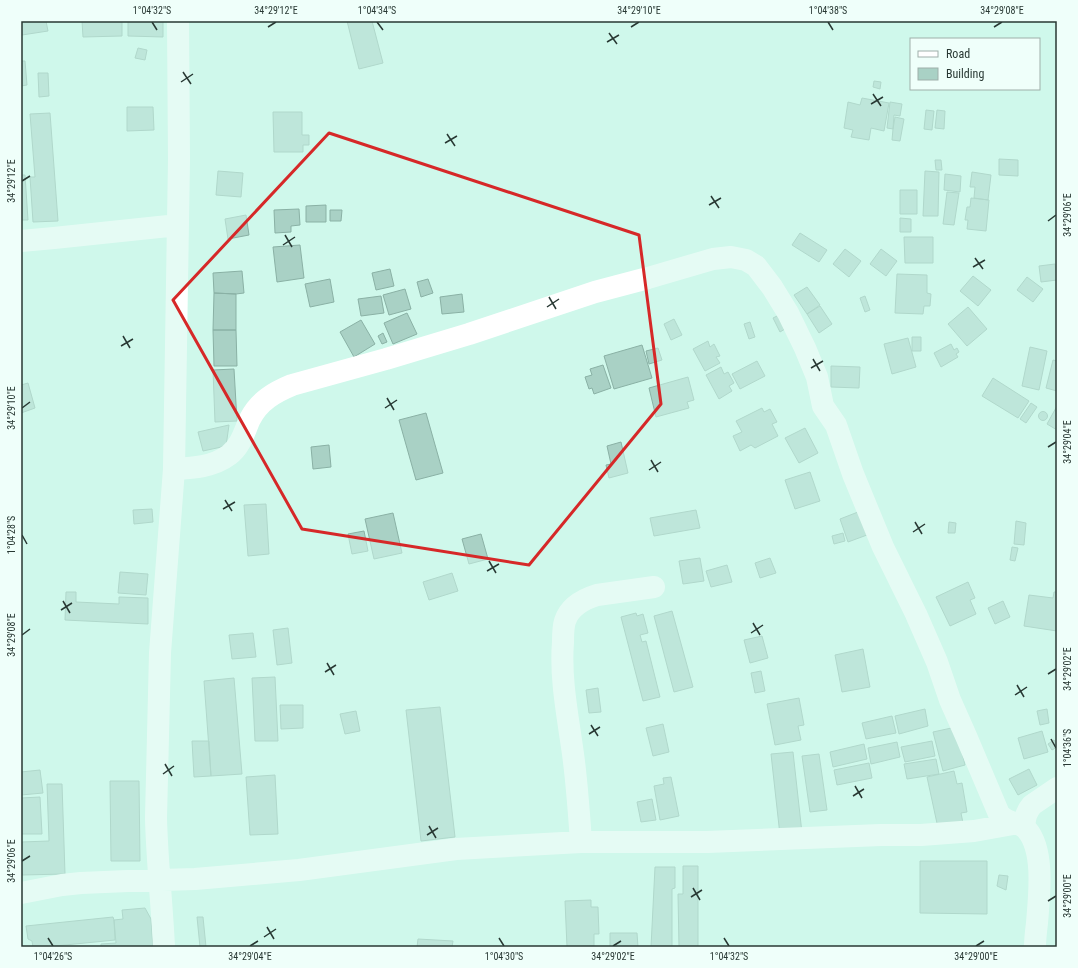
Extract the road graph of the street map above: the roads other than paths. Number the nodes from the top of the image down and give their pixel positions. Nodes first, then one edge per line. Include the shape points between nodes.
1 (178, 21) edge
2 (178, 225) junction
3 (21, 240) edge
4 (174, 469) junction
5 (654, 587) dead end
6 (1057, 788) edge
7 (1019, 825) junction
8 (581, 842) junction
9 (160, 880) junction
10 (21, 893) edge
11 (164, 947) edge
12 (1035, 947) edge

1 - 2 street
2 - 3 street
2 - 4 street
4 - 7 street via 203,466 229,455 242,439 250,418 261,404 274,393 292,385 469,334 595,292 713,259 731,257 746,260 756,266 772,287 805,348 817,377 823,406 836,425 883,547 934,655 950,700 999,814 1003,819
4 - 9 street via 160,653 156,818
5 - 8 street via 589,598 572,608 565,621 563,666
6 - 7 street via 1032,805
7 - 8 street via 921,835 707,842
7 - 12 street via 1035,842 1039,866
8 - 9 street via 456,849 298,870
9 - 10 street via 81,883
9 - 11 street

